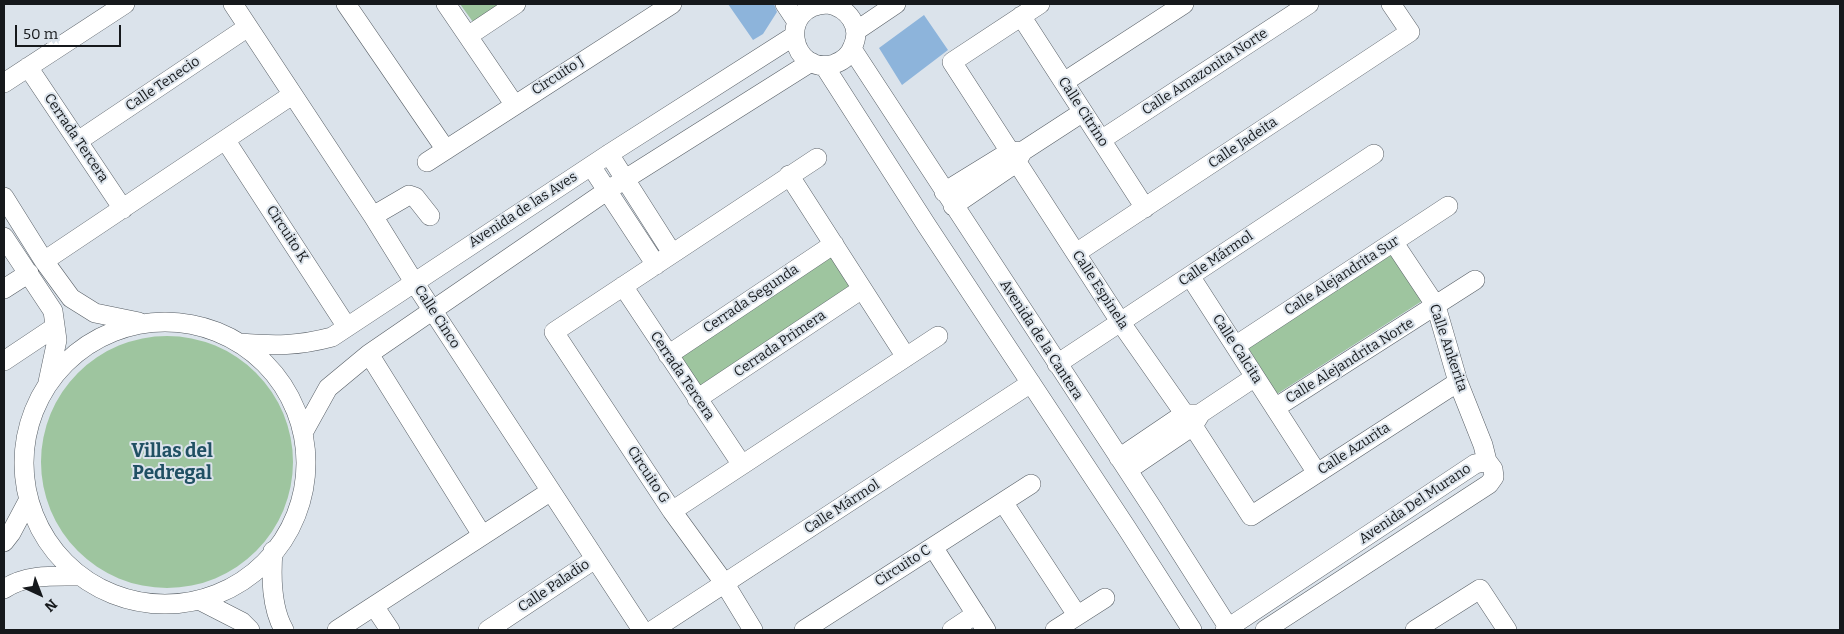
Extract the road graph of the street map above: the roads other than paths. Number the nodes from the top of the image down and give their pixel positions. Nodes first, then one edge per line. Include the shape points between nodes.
1 (125, 4) edge
2 (233, 4) edge
3 (346, 4) edge
4 (446, 4) edge
5 (516, 4) edge
6 (672, 4) edge
7 (785, 4) edge
8 (828, 4) edge
9 (896, 4) edge
10 (1040, 4) edge
11 (1184, 4) edge
12 (1309, 4) edge
13 (1391, 4) edge
14 (1021, 16) junction
15 (248, 27) junction
16 (795, 29) junction
17 (856, 31) junction
18 (468, 36) junction
19 (852, 49) junction
20 (818, 64) junction
21 (28, 67) junction
22 (1064, 82) junction
23 (4, 83) edge
24 (292, 95) junction
25 (514, 104) junction
26 (1083, 112) junction
27 (1101, 140) junction
28 (78, 141) junction
29 (226, 141) junction
30 (446, 150) junction
31 (609, 154) junction
32 (1374, 154) dead end
33 (1016, 155) junction
34 (817, 158) dead end
35 (427, 162) dead end
36 (592, 166) junction
37 (789, 175) junction
38 (625, 179) junction
39 (608, 190) junction
40 (4, 197) edge
41 (948, 199) junction
42 (1448, 206) dead end
43 (1146, 208) junction
44 (123, 209) junction
45 (373, 216) junction
46 (430, 216) dead end
47 (4, 236) edge
48 (1394, 243) junction
49 (834, 244) junction
50 (672, 254) junction
51 (1076, 254) junction
52 (44, 261) junction
53 (656, 265) junction
54 (29, 273) junction
55 (1190, 276) junction
56 (1475, 280) dead end
57 (414, 282) junction
58 (623, 286) junction
59 (4, 289) edge
60 (862, 289) junction
61 (1436, 306) junction
62 (433, 311) junction
63 (1121, 322) junction
64 (143, 323) junction
65 (55, 327) junction
66 (347, 327) junction
67 (938, 336) dead end
68 (240, 343) junction
69 (1235, 346) junction
70 (369, 354) junction
71 (668, 355) junction
72 (906, 357) junction
73 (4, 361) edge
74 (1057, 364) junction
75 (1255, 378) junction
76 (1458, 382) junction
77 (1031, 383) junction
78 (48, 384) junction
79 (697, 399) junction
80 (1275, 408) junction
81 (1193, 418) junction
82 (303, 433) junction
83 (1487, 461) junction
84 (1123, 464) junction
85 (742, 465) junction
86 (1317, 473) junction
87 (1030, 484) dead end
88 (550, 491) junction
89 (28, 501) junction
90 (1003, 502) junction
91 (672, 511) junction
92 (1251, 516) joint
93 (6, 532) edge
94 (482, 536) junction
95 (933, 546) junction
96 (272, 551) junction
97 (595, 559) junction
98 (79, 576) junction
99 (725, 584) junction
100 (4, 589) edge
101 (1106, 598) dead end
102 (201, 601) junction
103 (374, 606) junction
104 (1078, 615) junction
105 (981, 622) edge
106 (1228, 629) edge
107 (250, 630) edge
108 (284, 630) edge
109 (337, 630) edge
110 (390, 630) edge
111 (488, 630) edge
112 (642, 630) edge
113 (653, 630) edge
114 (753, 630) edge
115 (804, 630) edge
116 (952, 630) edge
117 (1055, 630) edge
118 (1192, 630) edge
119 (1265, 630) edge
120 (1415, 630) edge
121 (1507, 630) edge

1 - 21 street
2 - 15 street, Calle Cinco
3 - 30 street
4 - 18 street
5 - 18 street
6 - 25 street, Circuito J
7 - 16 street
8 - 16 street via 810,7
8 - 17 street via 849,15
9 - 17 street
10 - 14 street
11 - 22 street
12 - 27 street, Calle Amazonita Norte
13 - 43 street, Calle Jadeita via 1410,32
14 - 22 street, Calle Citrino
14 - 33 street, Calle Espinela via 952,62
15 - 24 street, Calle Cinco
15 - 28 street, Calle Tenecio
16 - 20 street via 796,47 802,56
16 - 31 street, Avenida de las Aves
17 - 19 street
18 - 25 street
19 - 20 street via 841,60
19 - 41 street, Avenida de la Cantera
20 - 38 street
20 - 77 street
21 - 23 street
21 - 28 street, Cerrada Tercera
22 - 26 street, Calle Citrino
24 - 29 street
24 - 45 street, Calle Cinco
25 - 30 street, Circuito J
26 - 27 street, Calle Citrino
26 - 33 street
27 - 43 street, Calle Citrino
28 - 44 street, Cerrada Tercera
29 - 44 street
29 - 66 street, Circuito K
30 - 35 street, Circuito J
31 - 36 street, Avenida de las Aves
31 - 38 street
32 - 55 street, Calle Mármol
33 - 41 street
33 - 51 street, Calle Espinela
34 - 37 street, Circuito G
36 - 39 street
36 - 57 street, Avenida de las Aves
37 - 49 street
37 - 50 street, Circuito G
38 - 39 street
38 - 50 street
39 - 53 street
39 - 62 street
40 - 52 street
41 - 74 street, Avenida de la Cantera
42 - 48 street, Calle Alejandrita Sur
43 - 51 street, Calle Jadeita
44 - 52 street
45 - 46 street via 409,195 415,197
45 - 57 street, Calle Cinco
47 - 54 street
48 - 61 street, Calle Ankerita
48 - 69 street, Calle Alejandrita Sur
49 - 60 street
49 - 71 street, Cerrada Segunda
50 - 53 street, Circuito G
51 - 63 street, Calle Espinela
52 - 64 street via 71,298 95,313
53 - 58 street, Circuito G
54 - 59 street
54 - 65 street via 53,312
55 - 63 street, Calle Mármol
55 - 69 street, Calle Calcita
56 - 61 street, Calle Alejandrita Norte
57 - 62 street, Calle Cinco
57 - 66 street, Avenida de las Aves
58 - 71 street, Cerrada Tercera
58 - 91 street, Circuito G via 554,332
60 - 72 street
60 - 79 street, Cerrada Primera
61 - 76 street, Calle Ankerita
61 - 80 street, Calle Alejandrita Norte
62 - 70 street
62 - 88 street, Calle Cinco
63 - 74 street, Calle Mármol
63 - 81 street, Calle Espinela
64 - 68 street via 177,322 210,328
64 - 78 street via 106,334 74,355
65 - 73 street
65 - 78 street via 57,340
66 - 68 street, Avenida de las Aves via 332,337 307,344
67 - 72 street, Circuito G
68 - 82 street via 269,367 291,398
69 - 75 street, Calle Calcita
70 - 82 street via 328,388
70 - 94 street
71 - 79 street, Cerrada Tercera
72 - 85 street, Circuito G
74 - 84 street, Avenida de la Cantera
75 - 80 street, Calle Calcita
75 - 81 street
76 - 83 street, Calle Ankerita
76 - 86 street, Calle Azurita
77 - 99 street, Calle Mármol
77 - 118 street
78 - 89 street via 30,421 27,437 24,461
79 - 85 street, Cerrada Tercera
80 - 86 street, Calle Calcita
81 - 84 street
81 - 92 street, Calle Espinela
82 - 96 street via 306,463 303,492 294,521
83 - 106 street, Avenida Del Murano via 1475,464
83 - 119 street, Avenida Del Murano via 1494,477 1489,484
84 - 106 street, Avenida de la Cantera
85 - 91 street, Circuito G
86 - 92 street, Calle Azurita
87 - 90 street, Circuito C
88 - 94 street
88 - 97 street, Calle Cinco
89 - 93 street
89 - 98 street via 48,543
90 - 95 street, Circuito C
90 - 104 street
91 - 99 street
94 - 103 street
95 - 105 street
95 - 115 street, Circuito C
96 - 102 street via 258,569 232,587
96 - 108 street via 274,598
97 - 111 street, Calle Paladio
97 - 112 street, Calle Cinco
98 - 100 street via 35,577
98 - 102 street via 108,593 139,602 172,604
99 - 113 street, Calle Mármol
99 - 114 street
101 - 104 street
102 - 107 street via 242,622
103 - 109 street
103 - 110 street
104 - 117 street
105 - 116 street
120 - 121 street via 1480,589

